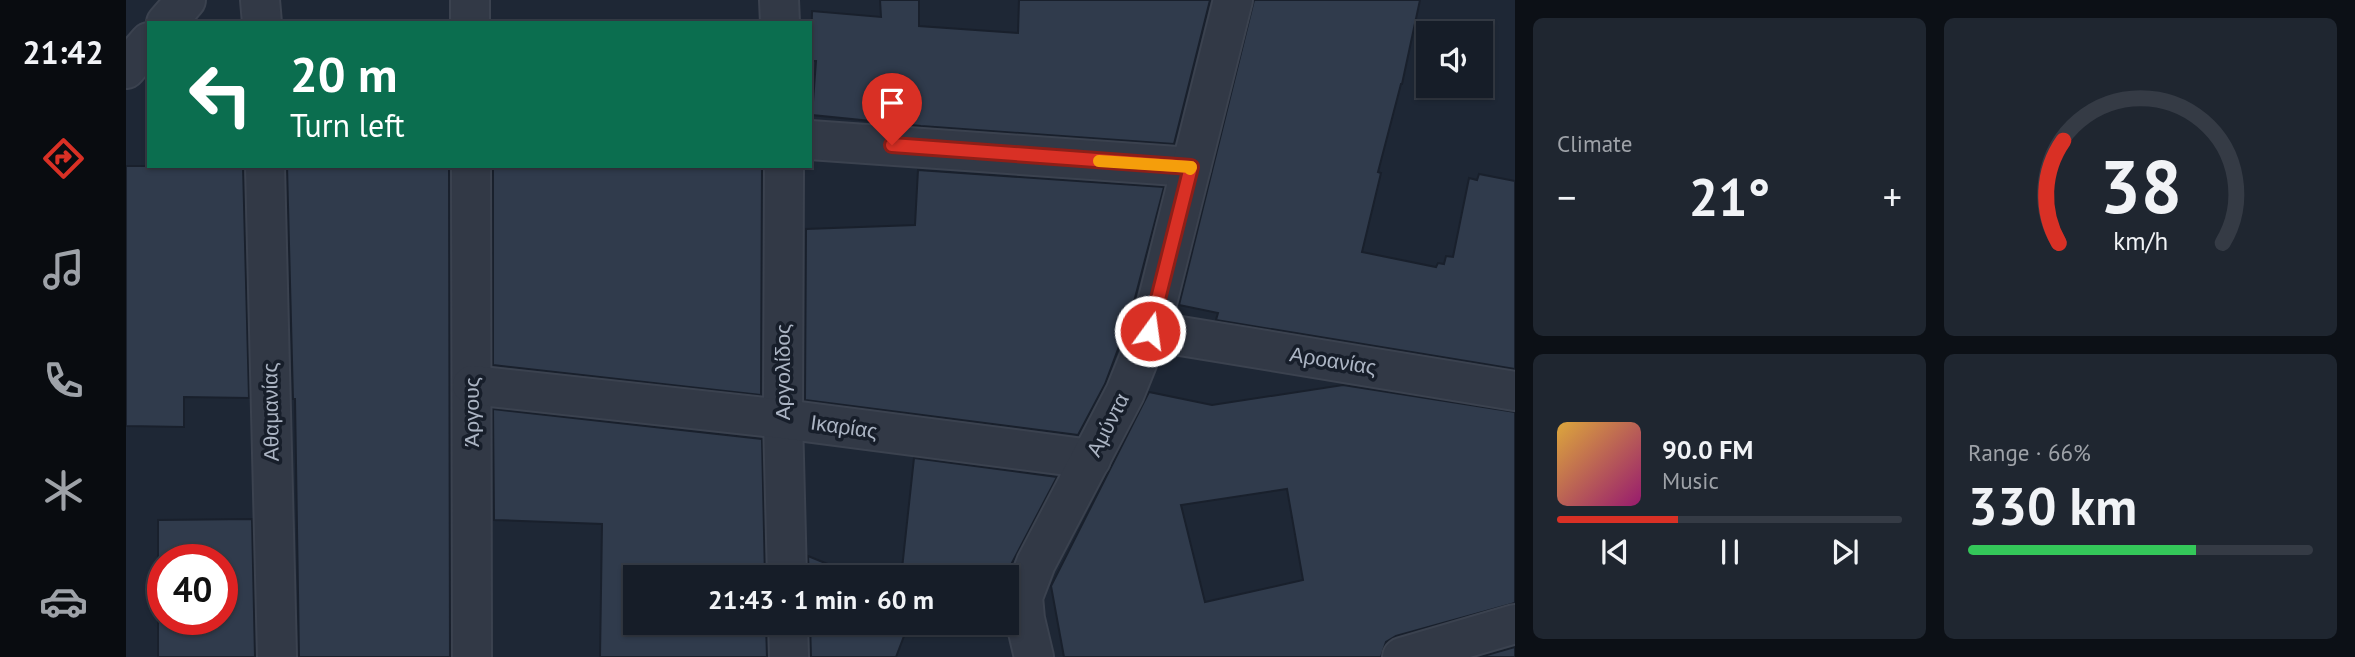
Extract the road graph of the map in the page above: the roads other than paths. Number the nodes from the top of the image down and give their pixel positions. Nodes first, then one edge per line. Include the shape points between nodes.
1 (186, 0) edge
2 (260, 0) edge
3 (470, 0) edge
4 (779, 0) edge
5 (1233, 0) edge
6 (168, 21) edge
7 (262, 21) edge
8 (470, 21) edge
9 (780, 21) edge
10 (147, 44) edge
11 (126, 69) edge
12 (812, 139) edge
13 (1191, 167) junction
14 (265, 168) edge
15 (471, 168) edge
16 (784, 168) edge
17 (1150, 331) junction
18 (472, 385) junction
19 (1515, 391) edge
20 (783, 419) junction
21 (1091, 459) junction
22 (787, 565) edge
23 (1515, 624) edge
24 (788, 635) edge
25 (277, 657) edge
26 (472, 657) edge
27 (789, 657) edge
28 (1034, 657) edge
29 (1402, 657) edge

1 - 6 street
2 - 7 street
3 - 8 street
4 - 9 street
5 - 13 street, Αμύντα
10 - 11 street
12 - 13 street
13 - 17 street, Αμύντα
14 - 25 street, Αθαμανίας
15 - 18 street, Άργους
16 - 20 street, Αργολίδος
17 - 19 street, Αροανίας
17 - 21 street, Αμύντα
18 - 20 street, Ικαρίας
18 - 26 street, Άργους
20 - 21 street, Ικαρίας
20 - 22 street, Αργολίδος
21 - 28 street, Αμύντα via 1036,563 1024,597
23 - 29 street
24 - 27 street

